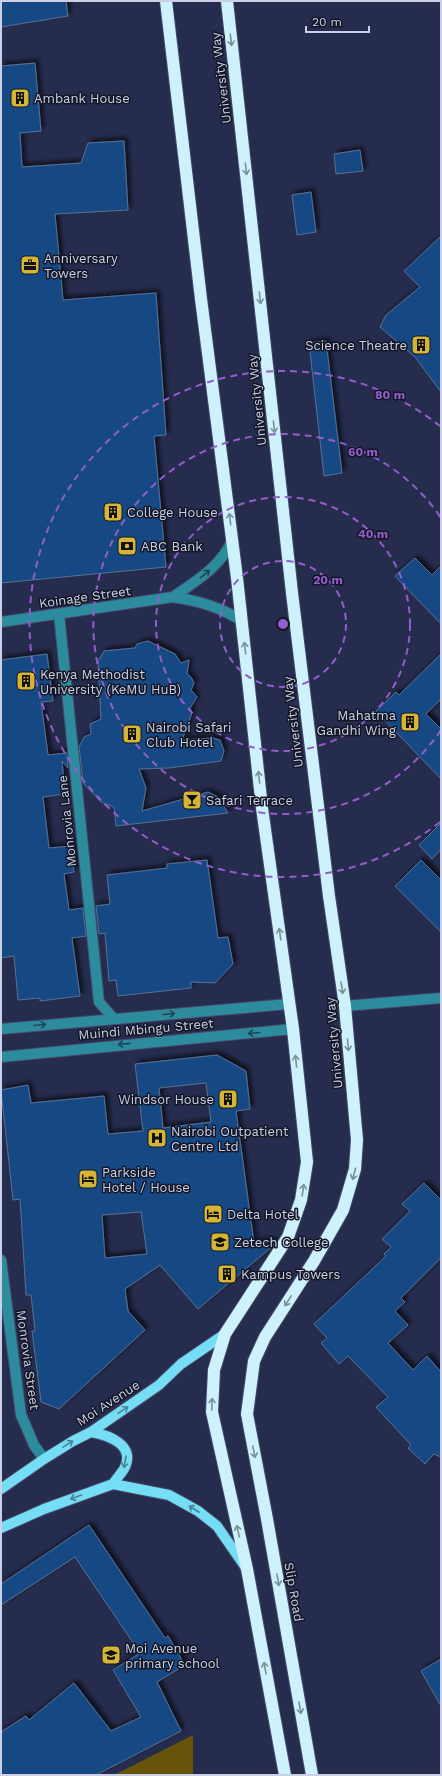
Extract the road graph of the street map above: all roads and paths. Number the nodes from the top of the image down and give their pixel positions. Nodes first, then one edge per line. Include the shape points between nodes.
1 (166, 1) edge
2 (226, 1) edge
3 (232, 541) junction
4 (173, 598) junction
5 (59, 614) junction
6 (242, 621) junction
7 (1, 622) edge
8 (441, 998) edge
9 (289, 1004) junction
10 (345, 1006) junction
11 (114, 1019) junction
12 (1, 1029) edge
13 (293, 1029) junction
14 (1, 1057) edge
15 (1, 1260) edge
16 (225, 1334) junction
17 (247, 1414) joint
18 (91, 1432) junction
19 (44, 1459) junction
20 (113, 1484) junction
21 (1, 1489) edge
22 (1, 1528) edge
23 (247, 1569) junction
24 (285, 1775) edge
25 (312, 1775) edge

3 -> 1 highway
2 -> 10 highway, University Way via 292,593
4 -> 3 street, Koinage Street via 214,566 223,557
3 - 6 highway
4 - 5 street, Koinage Street
4 - 6 street, Koinage Street via 201,602 226,610
5 - 7 street, Koinage Street
5 - 11 street, Monrovia Lane via 99,1002
9 -> 6 highway via 264,820
8 - 10 street
11 -> 9 street, Muindi Mbingu Street
9 - 13 highway
10 -> 17 highway, University Way via 357,1140 355,1169 343,1210 265,1337 254,1361
12 -> 11 street, Muindi Mbingu Street
13 -> 14 street, Muindi Mbingu Street
16 -> 13 highway via 288,1237 301,1200 306,1162
15 - 19 street, Monrovia Street via 22,1415 34,1445
18 -> 16 main road, Moi Avenue via 159,1386 181,1364
23 -> 16 highway via 212,1412 214,1370
17 -> 25 highway, Slip Road
19 -> 18 main road, Moi Avenue
18 -> 20 main road via 117,1440 126,1453 127,1461
19 - 21 main road, Moi Avenue
20 -> 22 main road
23 -> 20 main road via 217,1526 198,1511 169,1495
24 -> 23 highway

